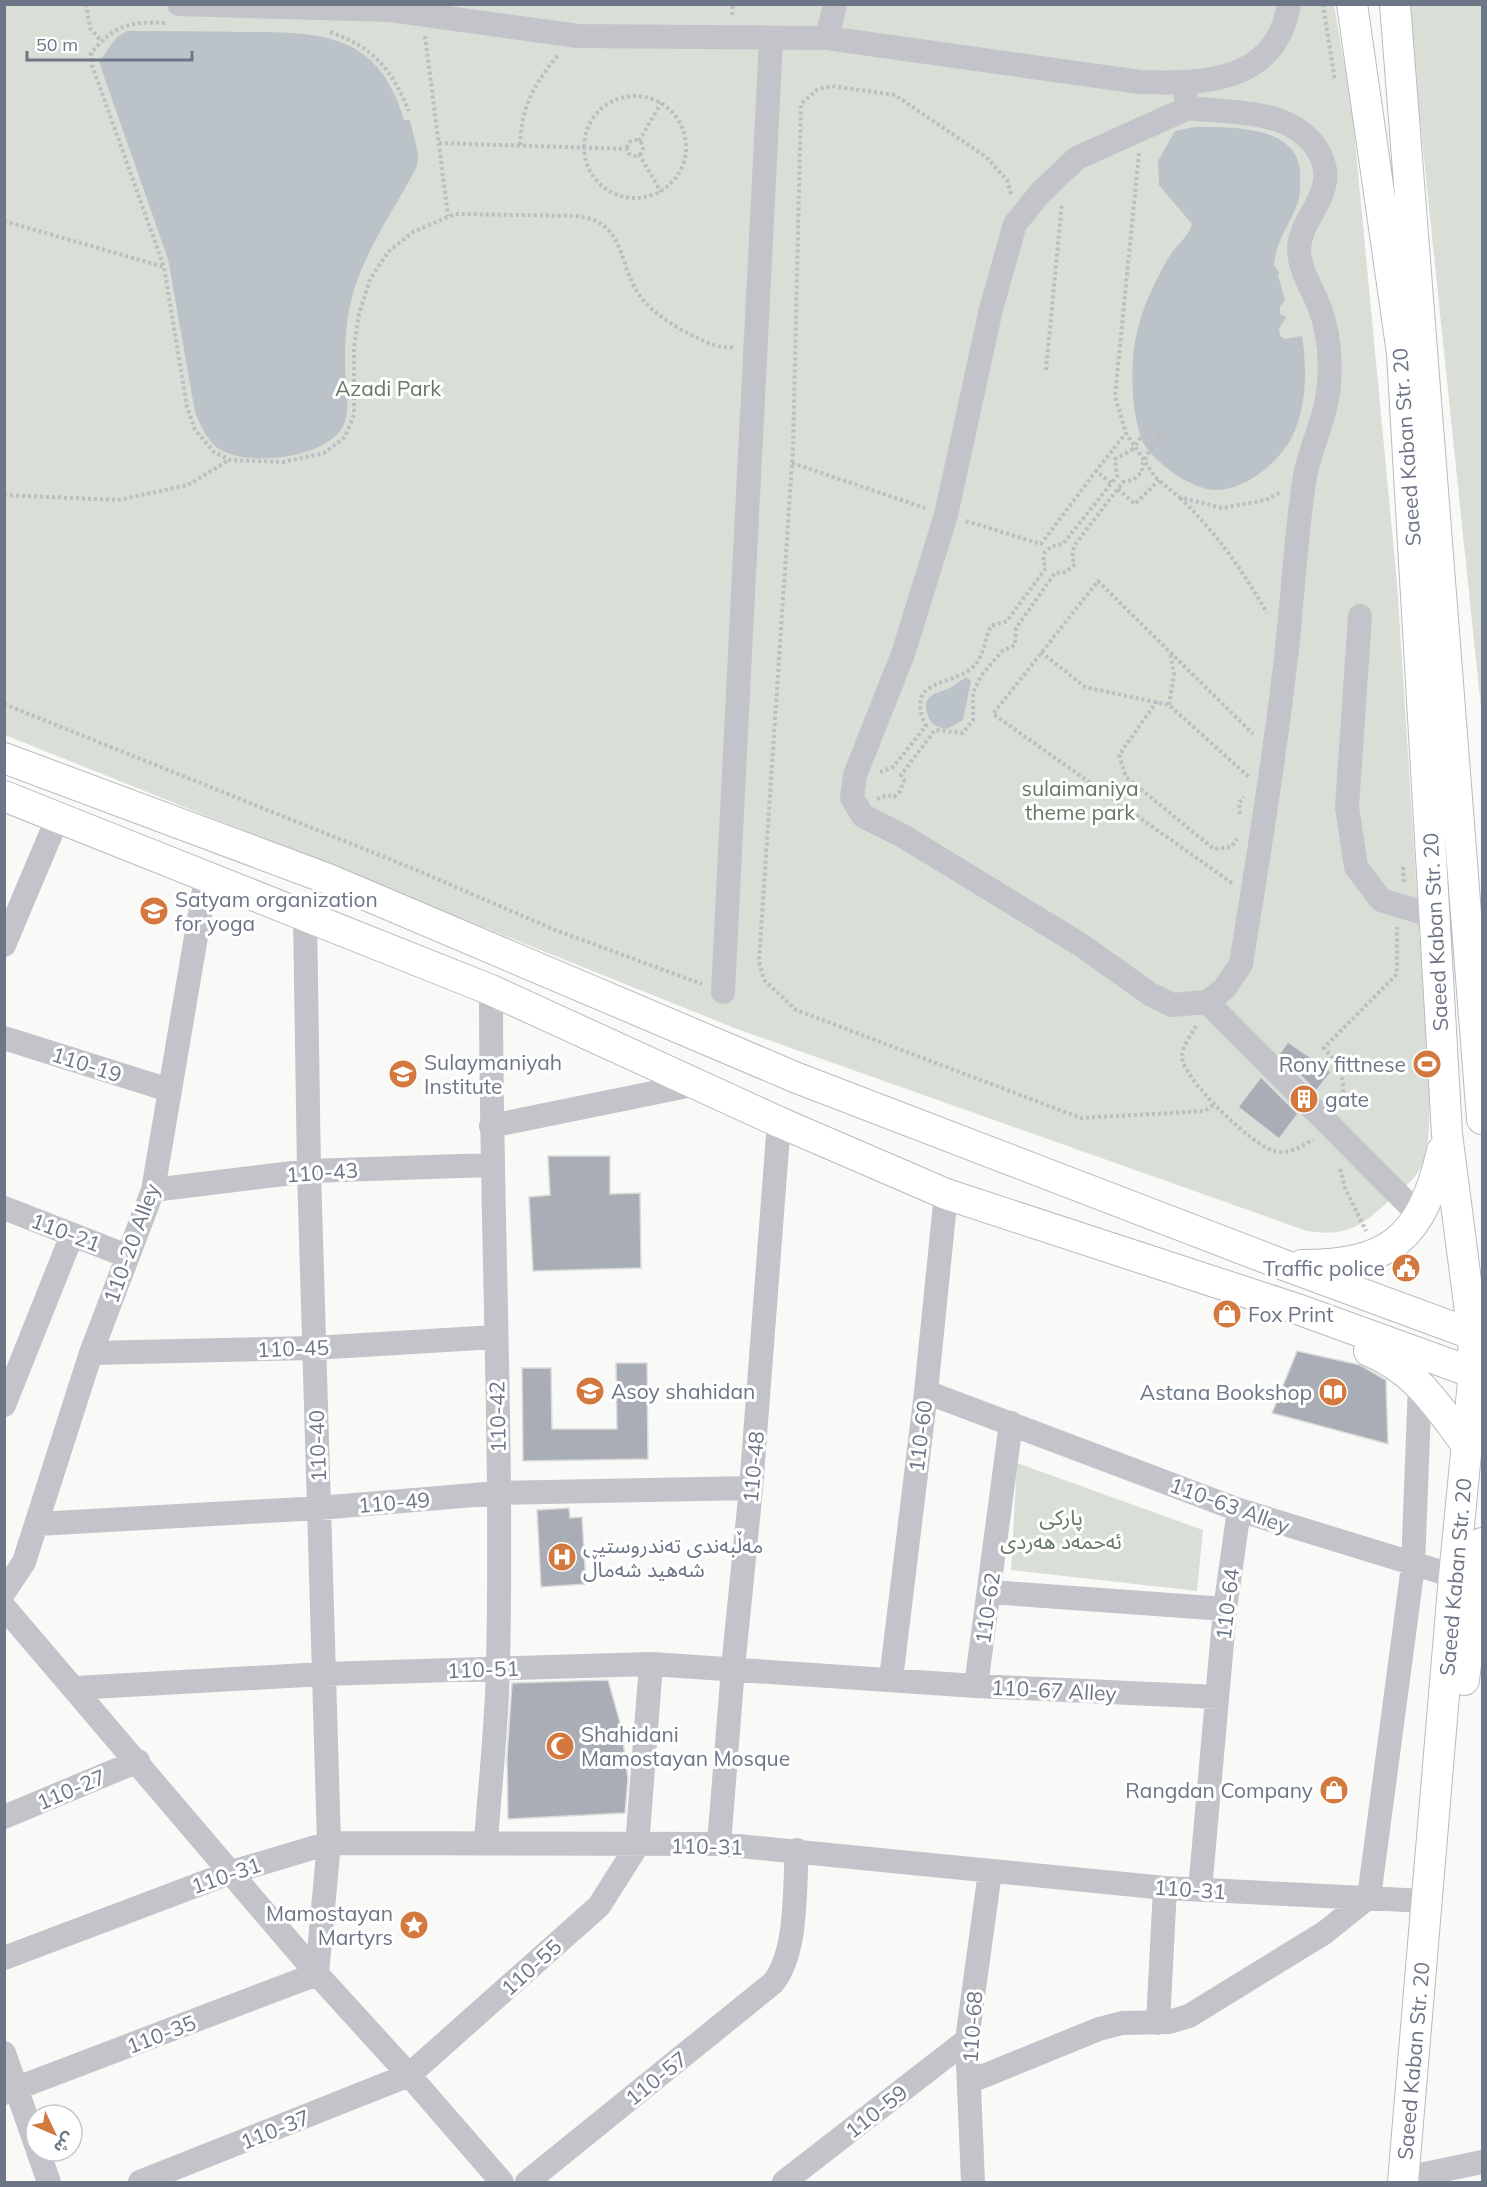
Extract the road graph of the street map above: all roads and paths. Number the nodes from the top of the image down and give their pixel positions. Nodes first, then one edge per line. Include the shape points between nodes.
1 (86, 4) edge
2 (835, 4) edge
3 (1289, 4) edge
4 (1323, 4) edge
5 (1352, 4) edge
6 (1395, 4) edge
7 (391, 7) edge
8 (177, 14) edge
9 (423, 15) junction
10 (324, 30) dead end
11 (578, 36) junction
12 (827, 38) junction
13 (771, 39) junction
14 (101, 41) junction
15 (1183, 83) junction
16 (1336, 93) dead end
17 (661, 103) junction
18 (1188, 108) junction
19 (409, 111) dead end
20 (1141, 132) junction
21 (639, 141) junction
22 (439, 143) junction
23 (519, 146) junction
24 (584, 147) junction
25 (627, 148) junction
26 (639, 154) junction
27 (1065, 170) junction
28 (661, 192) junction
29 (448, 216) junction
30 (4, 221) edge
31 (1015, 224) junction
32 (164, 267) junction
33 (758, 344) junction
34 (1046, 370) dead end
35 (1126, 433) junction
36 (230, 460) junction
37 (792, 462) junction
38 (1096, 471) junction
39 (1304, 479) junction
40 (1159, 480) junction
41 (1111, 483) junction
42 (1118, 489) junction
43 (4, 495) edge
44 (1179, 498) junction
45 (946, 515) junction
46 (1360, 616) dead end
47 (1270, 618) dead end
48 (1041, 652) junction
49 (1170, 652) junction
50 (1157, 701) junction
51 (4, 704) edge
52 (1169, 705) junction
53 (1273, 754) junction
54 (4, 758) edge
55 (867, 771) junction
56 (1261, 788) junction
57 (887, 795) junction
58 (4, 796) edge
59 (863, 816) junction
60 (162, 817) junction
61 (58, 818) junction
62 (1243, 822) dead end
63 (1238, 838) dead end
64 (149, 855) junction
65 (1403, 862) dead end
66 (206, 878) junction
67 (1252, 897) junction
68 (1402, 906) junction
69 (305, 916) junction
70 (1434, 916) junction
71 (4, 945) edge
72 (491, 990) junction
73 (723, 992) joint
74 (1207, 1002) junction
75 (4, 1038) edge
76 (697, 1084) junction
77 (169, 1090) junction
78 (1213, 1105) junction
79 (1482, 1119) edge
80 (779, 1122) junction
81 (1329, 1125) junction
82 (491, 1126) junction
83 (1447, 1134) junction
84 (491, 1165) junction
85 (1340, 1167) dead end
86 (309, 1171) junction
87 (153, 1190) junction
88 (946, 1194) junction
89 (4, 1208) edge
90 (1420, 1216) junction
91 (72, 1235) junction
92 (127, 1256) junction
93 (1371, 1257) junction
94 (1284, 1265) junction
95 (1300, 1310) junction
96 (495, 1337) junction
97 (1478, 1337) edge
98 (314, 1348) junction
99 (91, 1353) junction
100 (1478, 1374) edge
101 (1420, 1384) junction
102 (926, 1392) junction
103 (4, 1406) edge
104 (1011, 1423) junction
105 (1467, 1445) junction
106 (752, 1488) junction
107 (498, 1493) junction
108 (319, 1508) junction
109 (1239, 1510) junction
110 (38, 1524) junction
111 (1482, 1543) edge
112 (14, 1556) edge
113 (1413, 1566) junction
114 (1454, 1576) junction
115 (4, 1592) edge
116 (990, 1592) junction
117 (4, 1606) edge
118 (1225, 1609) junction
119 (1482, 1651) edge
120 (651, 1664) junction
121 (498, 1668) junction
122 (733, 1668) junction
123 (323, 1674) junction
124 (891, 1679) junction
125 (1463, 1683) junction
126 (976, 1686) junction
127 (75, 1688) junction
128 (1217, 1697) junction
129 (138, 1761) junction
130 (4, 1817) edge
131 (486, 1842) junction
132 (329, 1843) junction
133 (719, 1844) junction
134 (637, 1846) junction
135 (797, 1850) junction
136 (232, 1872) junction
137 (990, 1872) junction
138 (1165, 1888) junction
139 (1200, 1890) junction
140 (1369, 1897) junction
141 (1426, 1901) junction
142 (4, 1958) edge
143 (317, 1974) junction
144 (1158, 2023) junction
145 (967, 2040) junction
146 (4, 2054) edge
147 (409, 2075) junction
148 (969, 2082) junction
149 (10, 2091) edge
150 (24, 2120) edge
151 (1482, 2159) edge
152 (42, 2163) edge
153 (1408, 2181) edge
154 (49, 2182) edge
155 (140, 2182) edge
156 (502, 2182) edge
157 (527, 2182) edge
158 (784, 2182) edge
159 (973, 2182) edge

1 - 14 path via 90,28
2 - 12 street
3 - 15 street via 1280,34 1265,54 1245,69 1217,80
4 - 16 path
5 - 70 main road, Saeed Kaban Str. 20 via 1402,354
6 - 79 main road, Saeed Kaban Str. 20
7 - 8 street
7 - 9 street
8 - 14 path via 120,26
9 - 11 street
9 - 22 path
10 - 19 path via 364,47 385,65
11 - 13 street
11 - 23 path via 534,87 523,112
12 - 13 street
12 - 15 street via 1140,82
13 - 33 street
14 - 32 path via 91,53 92,65
15 - 18 street
17 - 21 path
17 - 24 path via 633,96 610,103 592,119
17 - 28 path via 680,122 687,145 682,168
18 - 20 street
18 - 39 street via 1287,122 1316,147 1326,170 1321,200 1301,236 1299,250 1302,269 1329,340 1329,384 1323,422
20 - 27 street via 1077,159
20 - 35 path via 1115,385
21 - 25 path via 631,141
21 - 26 path
22 - 23 path
22 - 29 path
23 - 24 path
24 - 25 path
24 - 28 path via 590,173 607,191 630,199
25 - 26 path via 630,155
26 - 28 path
27 - 31 street
27 - 34 path
29 - 33 path via 592,218 610,230 642,300 675,327 720,348
29 - 36 path via 412,232 389,251 370,279 354,347 354,415 345,437 324,453 283,462
30 - 32 path
31 - 37 path via 1007,180 1000,172 986,157 895,95 832,86 818,89 801,104
31 - 45 street via 991,309
32 - 36 path via 187,407 195,430 214,452
33 - 73 street
35 - 38 path
35 - 40 path
36 - 43 path via 188,485 118,500
37 - 45 path
37 - 78 path via 759,961 765,980 796,1010 1081,1118 1206,1111
38 - 41 path
38 - 45 path via 1041,544
39 - 44 path via 1266,500 1222,508
39 - 53 street
40 - 42 path via 1135,504
40 - 44 path
41 - 42 path, bridge via 1117,476 1115,459 1132,450 1148,426 1161,436 1142,465 1142,472
41 - 55 path via 1064,544 1045,552 1046,568 1007,621 991,626 988,643 973,667 927,690 919,711 926,726 893,767 880,772 877,778
42 - 57 path via 1074,546 1074,564 1066,572 1055,573 1016,627 1015,645 1002,651 981,676 973,693 973,720 963,733 935,730 901,776 904,780 900,791 894,796
44 - 47 path via 1204,521 1246,575
45 - 55 street
46 - 68 street via 1347,807 1351,837 1356,867 1381,900
48 - 49 path via 1098,581
48 - 50 path via 1085,687
48 - 67 path via 993,714
49 - 52 path via 1174,674
49 - 53 path
50 - 52 path
50 - 63 path via 1119,755 1126,777 1214,849 1231,847
51 - 73 path via 555,930
52 - 56 path
53 - 56 street
54 - 60 main road
55 - 57 path
55 - 59 street via 852,798
56 - 62 path via 1239,803
56 - 67 street
57 - 59 path via 879,797
58 - 61 main road
59 - 74 street via 903,836 1071,939 1150,994 1172,1005
60 - 64 main road
60 - 94 main road via 328,879 797,1078
61 - 64 main road
61 - 71 street
64 - 66 main road
65 - 68 path
66 - 69 main road
66 - 77 street, 110-20 Alley
67 - 74 street via 1241,964 1224,990
68 - 70 street
68 - 81 path via 1397,974 1324,1048 1342,1073 1344,1094 1338,1115
69 - 72 main road
69 - 86 street, 110-40
70 - 83 main road, Saeed Kaban Str. 20
72 - 76 main road
72 - 82 street, 110-42
74 - 78 path via 1182,1055 1184,1067
74 - 81 street
75 - 77 street, 110-19
76 - 80 main road
76 - 82 street
77 - 87 street, 110-20 Alley
78 - 81 path via 1262,1146 1276,1152 1304,1146
80 - 88 main road
80 - 106 street, 110-48
81 - 90 street
82 - 84 street, 110-42
83 - 90 main road via 1432,1190
83 - 97 main road, Saeed Kaban Str. 20
84 - 86 street, 110-43
84 - 96 street, 110-42
85 - 93 path via 1345,1188 1367,1234
86 - 87 street, 110-43
86 - 98 street, 110-40
87 - 92 street, 110-20 Alley
88 - 95 main road
88 - 102 street, 110-60
89 - 91 street, 110-21
90 - 93 main road via 1395,1243
91 - 92 street, 110-21
91 - 103 street
92 - 99 street, 110-20 Alley
93 - 94 main road via 1347,1264
94 - 97 main road
95 - 100 main road
95 - 101 main road via 1337,1336 1395,1363
96 - 98 street, 110-45
96 - 107 street, 110-42
97 - 100 main road, Saeed Kaban Str. 20
98 - 99 street, 110-45
98 - 108 street, 110-40
99 - 110 street, 110-20 Alley
100 - 105 main road, Saeed Kaban Str. 20
101 - 105 main road
101 - 113 street
102 - 104 street, 110-63 Alley
102 - 124 street, 110-60
104 - 109 street, 110-63 Alley
104 - 116 street, 110-62
105 - 114 main road, Saeed Kaban Str. 20
106 - 107 street, 110-49
106 - 122 street, 110-48
107 - 108 street, 110-49
107 - 121 street, 110-42
108 - 110 street, 110-49
108 - 123 street, 110-40
109 - 113 street, 110-63 Alley
109 - 118 street, 110-64
110 - 112 street, 110-20 Alley
111 - 125 main road, Saeed Kaban Str. 20
112 - 115 street, 110-20 Alley
113 - 114 street, 110-63 Alley
113 - 140 street
114 - 141 main road, Saeed Kaban Str. 20
116 - 118 street
116 - 126 street, 110-62
117 - 127 street
118 - 128 street, 110-64
119 - 125 main road
120 - 121 street, 110-51
120 - 122 street, 110-51
120 - 134 street
121 - 123 street, 110-51
121 - 131 street, 110-42
122 - 124 street, 110-51
122 - 133 street, 110-48
123 - 127 street, 110-51
123 - 132 street, 110-40
124 - 126 street, 110-67 Alley
125 - 153 main road, Saeed Kaban Str. 20
126 - 128 street, 110-67 Alley
127 - 129 street
128 - 139 street, 110-64
129 - 130 street, 110-27
129 - 136 street
131 - 132 street, 110-31
131 - 134 street, 110-31
132 - 136 street, 110-31
132 - 143 street, 110-40
133 - 134 street, 110-31
133 - 135 street, 110-31
134 - 147 street, 110-55 via 599,1906
135 - 137 street, 110-31
135 - 157 street, 110-57 via 788,1953 782,1971
136 - 142 street, 110-31
136 - 143 street
137 - 138 street, 110-31
137 - 145 street, 110-68
138 - 139 street, 110-31
138 - 144 street
139 - 140 street, 110-31
140 - 141 street, 110-31
140 - 144 street via 1324,1933 1198,2010 1179,2020
141 - 153 main road, Saeed Kaban Str. 20
143 - 147 street
143 - 149 street, 110-35
144 - 148 street via 1099,2029
145 - 148 street, 110-68
145 - 158 street, 110-59
146 - 149 street
147 - 155 street, 110-37
147 - 156 street
148 - 159 street, 110-68
149 - 150 street
151 - 153 street
152 - 154 street

